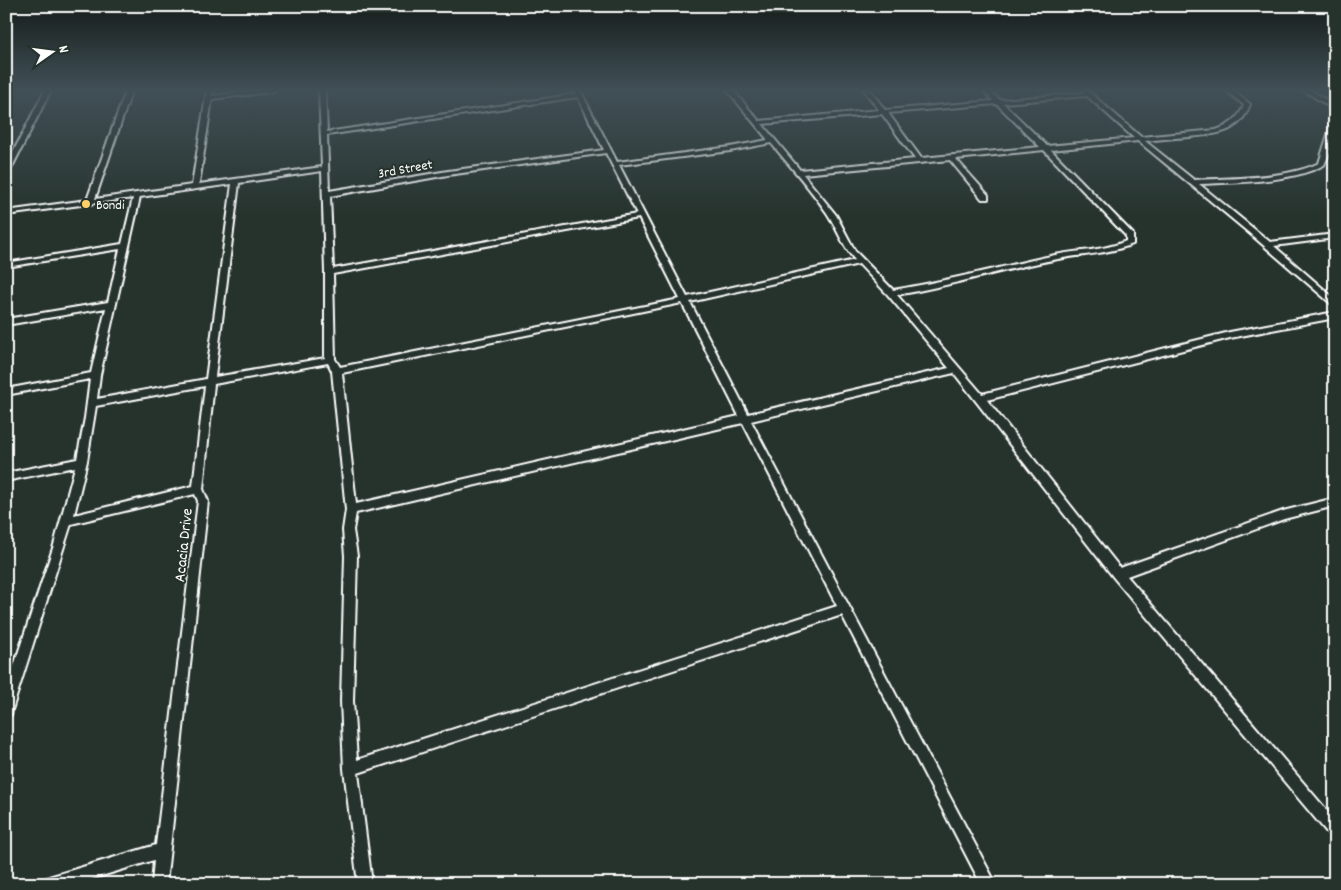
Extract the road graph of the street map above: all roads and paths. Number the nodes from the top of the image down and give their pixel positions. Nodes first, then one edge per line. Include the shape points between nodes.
1 (27, 132) edge
2 (114, 132) edge
3 (203, 132) edge
4 (339, 132) edge
5 (598, 132) edge
6 (764, 132) edge
7 (899, 132) edge
8 (1028, 132) edge
9 (1131, 132) edge
10 (1218, 132) edge
11 (1331, 132) edge
12 (324, 134) joint
13 (1139, 139) junction
14 (772, 141) junction
15 (1046, 149) junction
16 (1335, 150) edge
17 (608, 151) junction
18 (1324, 154) junction
19 (952, 157) junction
20 (919, 160) junction
21 (614, 164) junction
22 (324, 169) junction
23 (798, 172) junction
24 (6, 173) edge
25 (236, 181) junction
26 (1192, 182) junction
27 (195, 186) junction
28 (326, 194) junction
29 (137, 195) junction
30 (985, 197) dead end
31 (90, 202) junction
32 (6, 213) edge
33 (642, 215) junction
34 (1335, 236) edge
35 (1267, 244) junction
36 (125, 246) junction
37 (862, 261) junction
38 (6, 265) edge
39 (329, 272) junction
40 (891, 293) junction
41 (686, 300) junction
42 (112, 304) junction
43 (1335, 304) edge
44 (1335, 315) edge
45 (6, 322) edge
46 (330, 360) junction
47 (955, 370) junction
48 (337, 371) junction
49 (95, 375) junction
50 (210, 381) junction
51 (6, 392) edge
52 (980, 398) junction
53 (92, 403) junction
54 (745, 418) junction
55 (80, 462) junction
56 (6, 477) edge
57 (198, 489) junction
58 (1333, 504) edge
59 (351, 510) junction
60 (66, 521) junction
61 (1118, 574) junction
62 (845, 609) junction
63 (6, 710) edge
64 (351, 769) junction
65 (1335, 831) edge
66 (163, 850) junction
67 (49, 884) edge
68 (159, 884) edge
69 (365, 884) edge
70 (988, 884) edge

1 - 24 street
2 - 31 street
3 - 27 street
4 - 12 street
5 - 17 street
6 - 14 street
7 - 20 street
8 - 15 street
9 - 13 street
10 - 13 street
11 - 18 street
12 - 22 street
13 - 15 street
13 - 26 street
14 - 21 street
14 - 23 street
15 - 19 street
15 - 40 street via 1130,236 1130,242
16 - 18 street
17 - 21 street
17 - 28 street, 3rd Street
18 - 26 street via 1322,164 1313,170
19 - 20 street
19 - 30 street
20 - 23 street
21 - 33 street
22 - 25 street
22 - 28 street
23 - 37 street via 832,215 852,252
25 - 27 street
25 - 50 street, Acacia Drive
26 - 35 street
27 - 29 street
28 - 39 street
29 - 31 street
29 - 36 street
31 - 32 street
33 - 39 street
33 - 41 street
34 - 35 street
35 - 43 street
36 - 38 street
36 - 42 street
37 - 40 street
37 - 41 street
39 - 46 street
40 - 47 street
41 - 48 street
41 - 54 street
42 - 45 street
42 - 49 street
44 - 52 street via 1230,335
46 - 48 street
46 - 50 street
47 - 52 street
47 - 54 street
48 - 59 street
49 - 51 street
49 - 53 street
50 - 53 street
50 - 57 street, Acacia Drive
52 - 61 street
53 - 55 street
54 - 59 street
54 - 62 street
55 - 56 street
55 - 60 street
57 - 60 street
57 - 66 street, Acacia Drive via 203,501
58 - 61 street via 1283,515
59 - 64 street via 348,530 351,556 347,701
60 - 63 street
61 - 65 street
62 - 64 street
62 - 70 street
64 - 69 street
66 - 67 street
66 - 68 street, Acacia Drive

